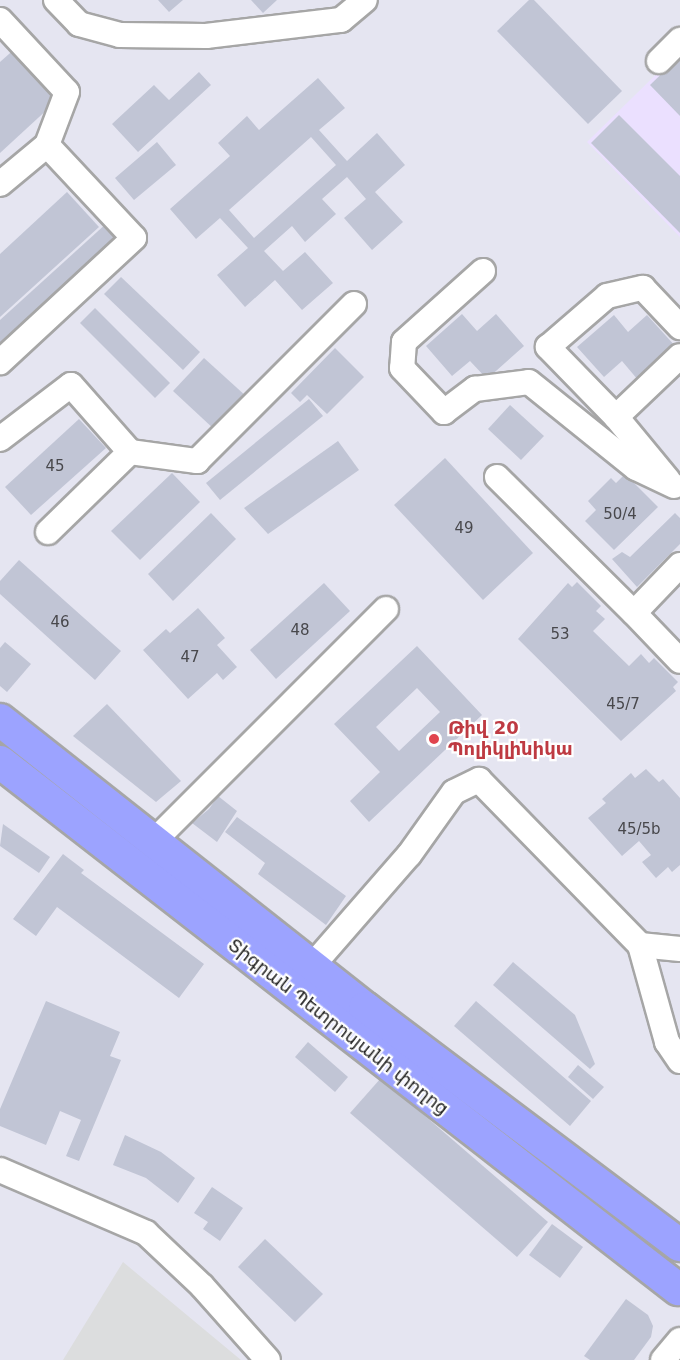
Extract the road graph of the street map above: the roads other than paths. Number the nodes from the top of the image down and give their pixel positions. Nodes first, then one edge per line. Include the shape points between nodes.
1 (56, 0) edge
2 (364, 0) edge
3 (0, 21) edge
4 (680, 40) edge
5 (658, 61) dead end
6 (47, 145) junction
7 (0, 184) edge
8 (483, 271) dead end
9 (354, 304) dead end
10 (680, 327) edge
11 (680, 356) edge
12 (0, 362) edge
13 (616, 417) junction
14 (0, 439) edge
15 (130, 452) junction
16 (497, 477) dead end
17 (677, 490) edge
18 (48, 532) dead end
19 (680, 565) edge
20 (386, 609) dead end
21 (634, 613) junction
22 (680, 661) edge
23 (0, 720) edge
24 (0, 762) edge
25 (154, 841) junction
26 (640, 945) junction
27 (680, 950) edge
28 (312, 966) junction
29 (680, 1060) edge
30 (0, 1170) edge
31 (680, 1245) edge
32 (679, 1287) edge
33 (680, 1340) edge
34 (268, 1360) edge
35 (663, 1360) edge

1 - 2 street via 79,24 120,35 206,36 341,20
3 - 6 street via 67,92
4 - 5 street
6 - 7 street
6 - 12 street via 134,238
8 - 17 street via 404,342 402,368 444,412 475,388 529,382 636,468
9 - 15 street via 197,461
10 - 13 street via 643,288 607,296 548,347
11 - 13 street
13 - 17 street
14 - 15 street via 71,385
15 - 18 street
16 - 21 street
19 - 21 street
20 - 25 street
21 - 22 street
23 - 25 main road, Տիգրան Պետրոսյանի փողոց
24 - 32 main road, Տիգրան Պետրոսյանի փողոց
25 - 28 main road, Տիգրան Պետրոսյանի փողոց
26 - 27 street
26 - 28 street via 479,780 454,792 409,855
26 - 29 street via 667,1042
28 - 31 main road, Տիգրան Պետրոսյանի փողոց
30 - 34 street via 147,1233 202,1286
33 - 35 street

